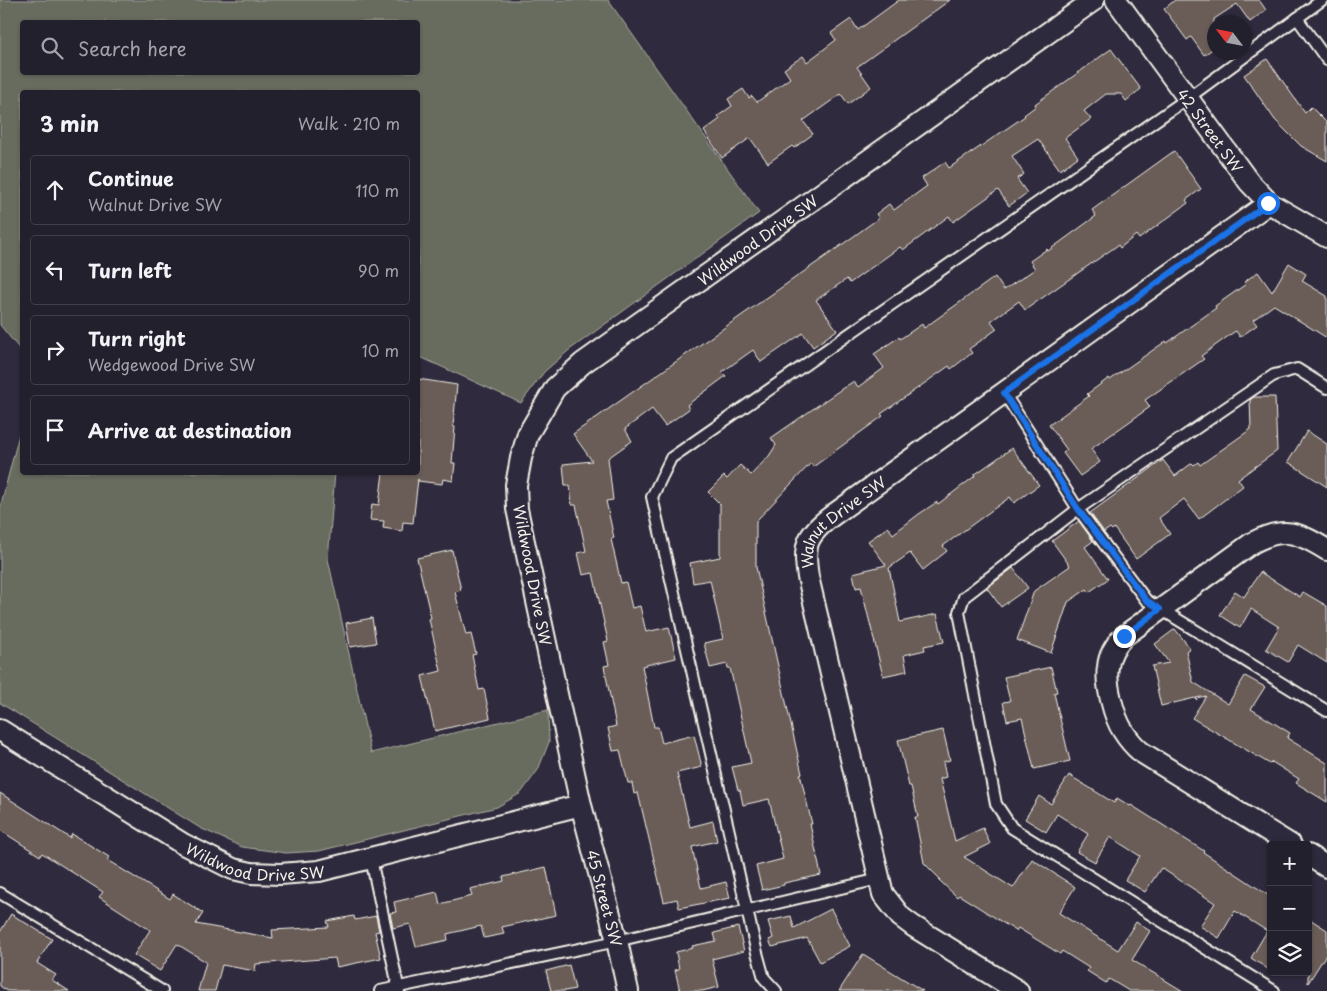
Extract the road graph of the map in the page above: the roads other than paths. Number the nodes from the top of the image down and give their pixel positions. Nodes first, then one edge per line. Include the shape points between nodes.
1 (1094, 0) edge
2 (1116, 0) edge
3 (1322, 0) edge
4 (1297, 18) junction
5 (1327, 60) edge
6 (1188, 98) junction
7 (1268, 203) junction
8 (1327, 237) edge
9 (1327, 388) edge
10 (1004, 393) junction
11 (1078, 509) junction
12 (1327, 550) edge
13 (1160, 609) junction
14 (1327, 711) edge
15 (0, 730) edge
16 (581, 805) junction
17 (1285, 841) edge
18 (1312, 858) edge
19 (371, 859) junction
20 (1327, 867) edge
21 (879, 879) junction
22 (0, 893) edge
23 (747, 910) junction
24 (617, 941) junction
25 (399, 989) edge
26 (162, 991) edge
27 (380, 991) edge
28 (628, 991) edge
29 (776, 991) edge
30 (1018, 991) edge
31 (1274, 991) edge

1 - 16 street, Wildwood Drive SW via 583,363 555,388 528,434 516,485 518,509
2 - 6 street, 42 Street SW
3 - 4 lane
4 - 5 lane
4 - 6 lane
6 - 7 street, 42 Street SW via 1242,174
6 - 23 lane via 671,458 662,474 652,497
7 - 8 street, 42 Street SW
7 - 10 street, Walnut Drive SW
9 - 11 lane via 1298,369 1274,375
10 - 11 lane
10 - 21 street, Walnut Drive SW via 818,526 808,540 805,558 808,577
11 - 13 lane via 1146,600
11 - 31 lane via 964,597 959,612 996,804 1012,828
12 - 13 street via 1300,534 1282,532 1266,536
13 - 14 lane
13 - 17 street via 1120,640 1110,658 1107,668 1110,694 1122,730 1141,752
15 - 19 street, Wildwood Drive SW via 183,844 233,869 280,874 318,871
16 - 19 street, Wildwood Drive SW
16 - 24 street, 45 Street SW
18 - 20 street
19 - 25 lane
21 - 23 lane
21 - 30 street, Walnut Drive SW via 883,894 901,917
22 - 26 lane
23 - 24 lane
23 - 29 lane via 764,978
24 - 25 lane
24 - 28 street, 45 Street SW
25 - 27 lane

